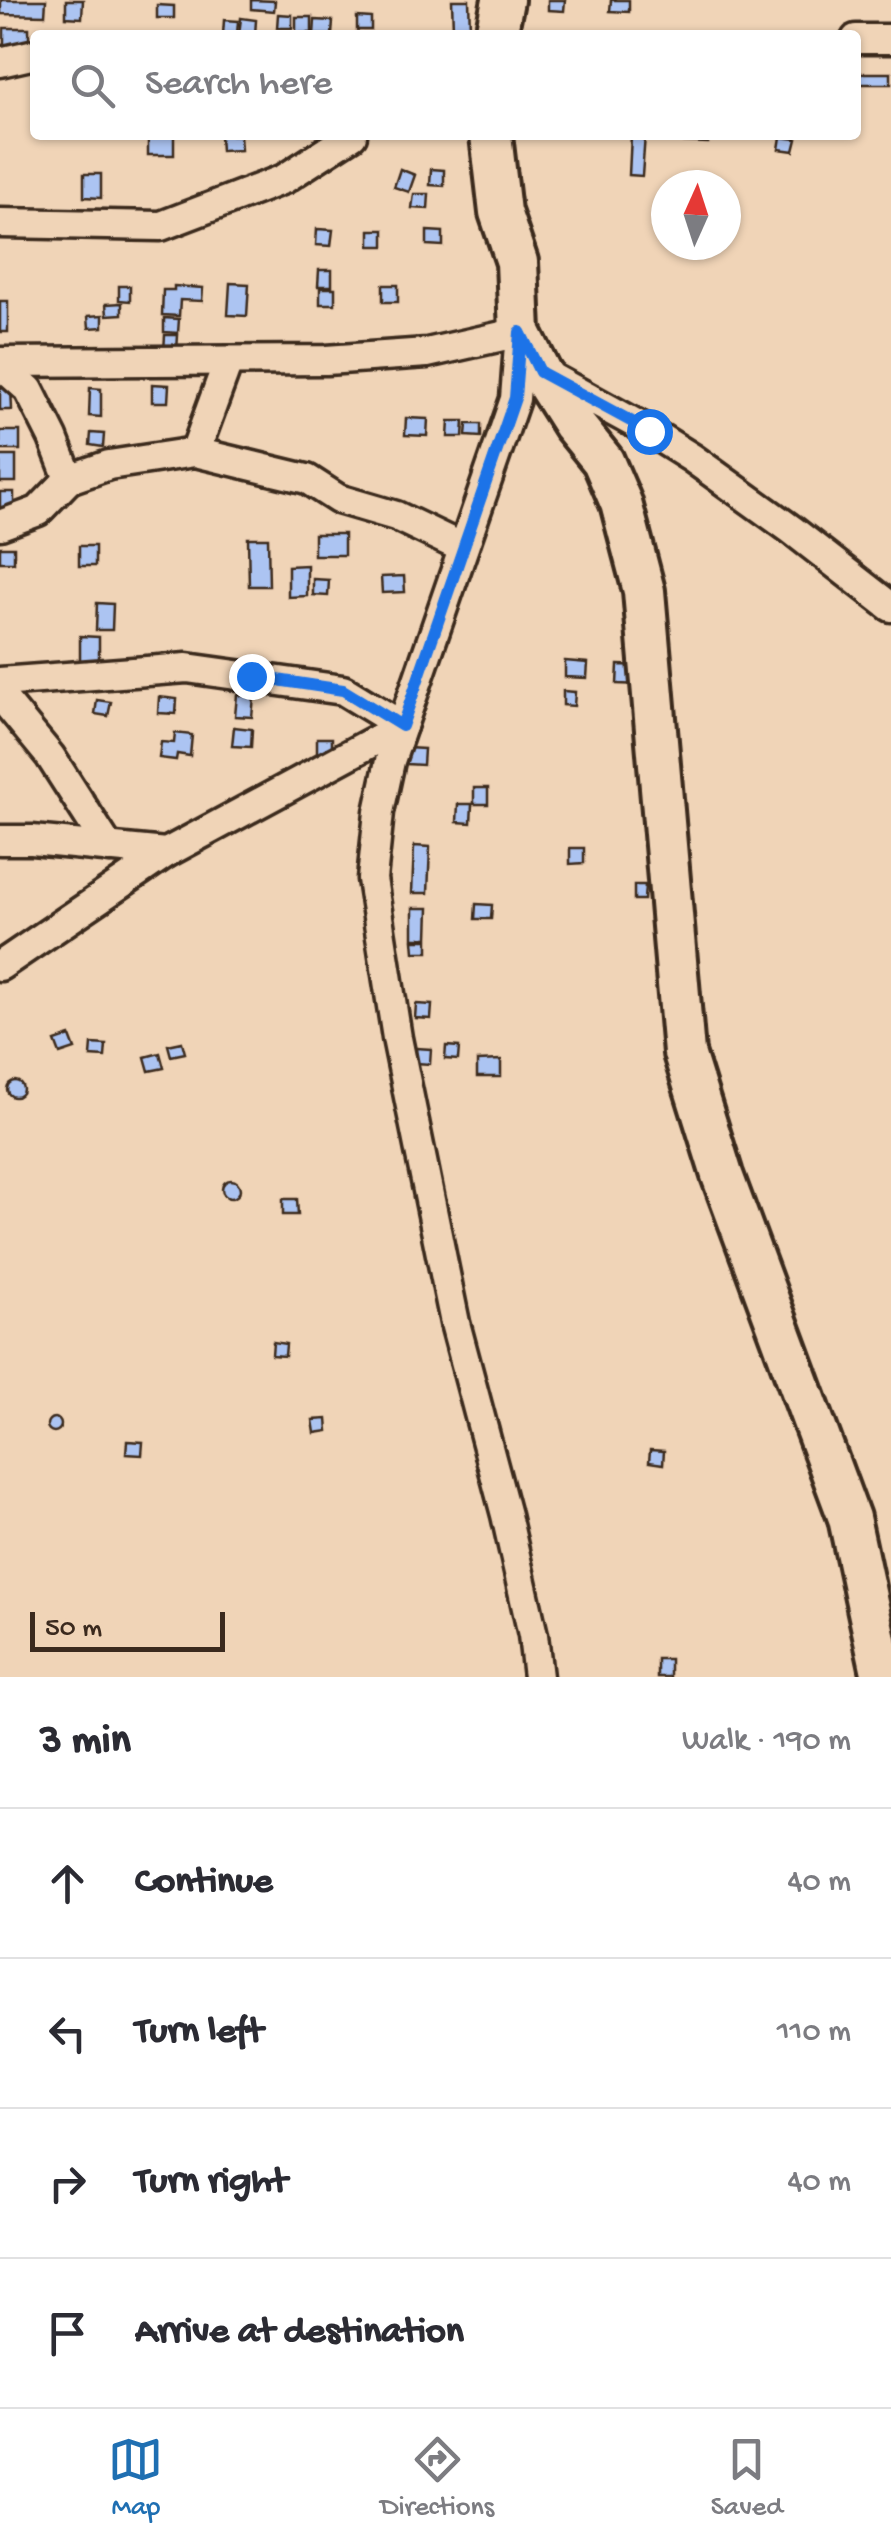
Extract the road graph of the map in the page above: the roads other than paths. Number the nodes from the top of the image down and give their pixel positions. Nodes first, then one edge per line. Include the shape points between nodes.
1 (503, 0) edge
2 (497, 30) edge
3 (861, 39) edge
4 (891, 39) edge
5 (30, 55) edge
6 (0, 62) edge
7 (344, 140) edge
8 (491, 140) edge
9 (0, 223) edge
10 (520, 332) junction
11 (228, 362) junction
12 (0, 363) edge
13 (540, 372) junction
14 (194, 452) junction
15 (69, 479) junction
16 (0, 525) edge
17 (463, 548) junction
18 (891, 608) edge
19 (0, 682) edge
20 (0, 694) edge
21 (402, 726) junction
22 (0, 840) edge
23 (109, 848) junction
24 (166, 853) junction
25 (0, 966) edge
26 (538, 1677) edge
27 (882, 1677) edge

1 - 2 main road
3 - 4 street
5 - 6 street
7 - 9 street via 284,179 161,226
8 - 10 main road via 500,212 517,262
10 - 11 street via 427,353
10 - 13 main road
10 - 17 street via 515,398
11 - 12 street
11 - 14 street
12 - 15 street via 30,390
13 - 18 street via 692,458
13 - 27 main road via 603,461 621,503 644,591 684,1053 722,1176 849,1518
14 - 15 street via 109,465
14 - 17 street via 307,479
15 - 16 street via 38,511
17 - 21 street
19 - 21 street via 187,668 343,690
20 - 23 street
21 - 24 street
21 - 26 street via 379,812 372,879 452,1304
22 - 23 street
23 - 24 street
24 - 25 street

